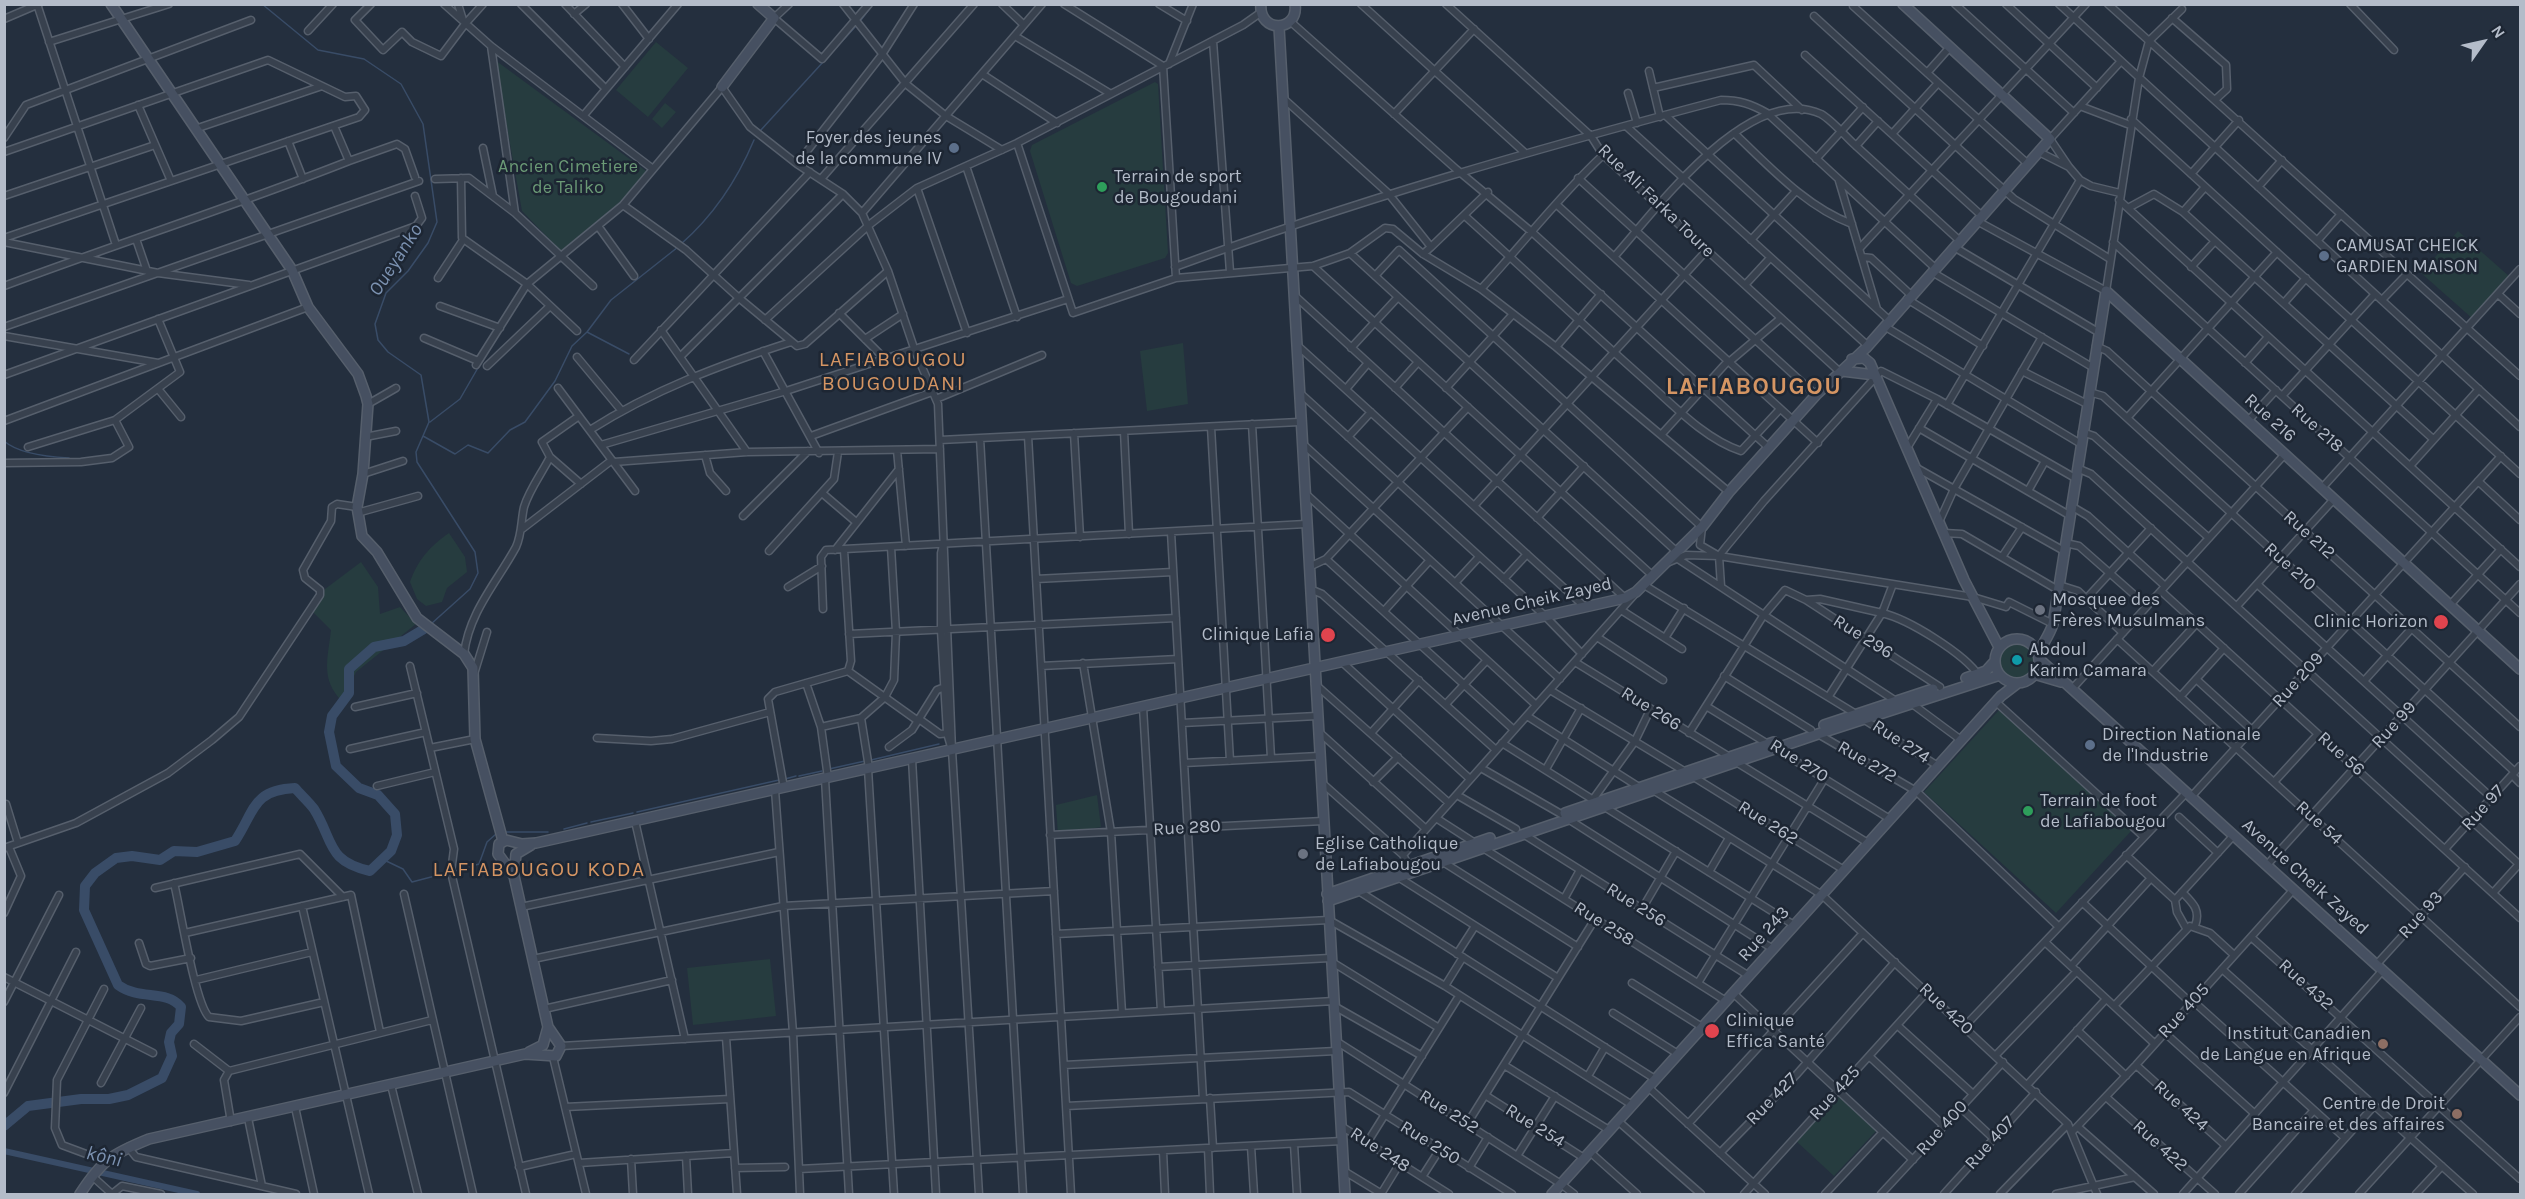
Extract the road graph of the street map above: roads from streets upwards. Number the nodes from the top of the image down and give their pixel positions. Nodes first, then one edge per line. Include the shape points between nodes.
1 (111, 4) edge
2 (169, 4) edge
3 (333, 4) edge
4 (371, 4) edge
5 (444, 4) edge
6 (458, 4) edge
7 (483, 4) edge
8 (521, 4) edge
9 (565, 4) edge
10 (586, 4) edge
11 (622, 4) edge
12 (678, 4) edge
13 (758, 4) edge
14 (789, 4) edge
15 (843, 4) edge
16 (869, 4) edge
17 (914, 4) edge
18 (974, 4) edge
19 (1002, 4) edge
20 (1042, 4) edge
21 (1064, 4) edge
22 (1159, 4) edge
23 (1193, 4) edge
24 (1295, 4) edge
25 (1360, 4) edge
26 (1446, 4) edge
27 (1903, 4) edge
28 (1955, 4) edge
29 (2006, 4) edge
30 (2059, 4) edge
31 (2086, 4) edge
32 (2108, 4) edge
33 (2350, 4) edge
34 (38, 5) edge
35 (1853, 6) dead end
36 (1261, 9) edge
37 (2182, 9) dead end
38 (574, 14) junction
39 (1814, 16) dead end
40 (774, 18) junction
41 (2073, 18) junction
42 (2172, 18) junction
43 (4, 19) edge
44 (251, 20) dead end
45 (1187, 21) junction
46 (121, 22) junction
47 (856, 22) junction
48 (1291, 22) junction
49 (465, 24) junction
50 (1024, 25) junction
51 (1279, 27) junction
52 (1474, 29) junction
53 (308, 31) dead end
54 (1015, 36) junction
55 (649, 39) junction
56 (1213, 41) junction
57 (2149, 41) junction
58 (49, 42) junction
59 (2049, 44) junction
60 (490, 46) junction
61 (1950, 47) junction
62 (2394, 50) dead end
63 (1805, 55) dead end
64 (881, 56) junction
65 (149, 60) junction
66 (2121, 61) junction
67 (1166, 65) junction
68 (625, 67) junction
69 (2026, 69) junction
70 (1435, 71) junction
71 (1649, 71) dead end
72 (1927, 73) junction
73 (982, 74) junction
74 (2139, 78) junction
75 (1938, 83) junction
76 (906, 84) junction
77 (322, 86) junction
78 (722, 87) junction
79 (1653, 88) junction
80 (2097, 88) junction
81 (65, 89) junction
82 (606, 89) junction
83 (1628, 93) dead end
84 (171, 94) junction
85 (1111, 94) junction
86 (2002, 95) junction
87 (1284, 99) junction
88 (2216, 99) junction
89 (138, 105) junction
90 (2080, 106) junction
91 (1863, 107) junction
92 (1914, 108) junction
93 (1803, 111) junction
94 (1767, 113) junction
95 (2074, 113) junction
96 (1394, 114) junction
97 (584, 116) junction
98 (946, 116) junction
99 (1662, 116) junction
100 (1979, 120) junction
101 (2239, 120) junction
102 (1878, 121) junction
103 (2131, 122) junction
104 (1057, 123) junction
105 (1636, 123) junction
106 (334, 126) junction
107 (1626, 126) junction
108 (77, 127) junction
109 (195, 129) junction
110 (1840, 132) junction
111 (1734, 134) junction
112 (1892, 134) junction
113 (1591, 136) junction
114 (4, 138) edge
115 (2050, 139) junction
116 (288, 141) junction
117 (1017, 143) junction
118 (155, 145) junction
119 (1856, 146) junction
120 (1955, 146) junction
121 (2215, 147) junction
122 (483, 148) dead end
123 (1002, 150) junction
124 (4, 152) edge
125 (1524, 152) junction
126 (2039, 152) junction
127 (1707, 154) junction
128 (1603, 155) junction
129 (1816, 159) junction
130 (2282, 160) junction
131 (349, 161) junction
132 (796, 164) junction
133 (2028, 164) junction
134 (220, 165) junction
135 (966, 166) junction
136 (2069, 167) junction
137 (91, 168) junction
138 (653, 169) junction
139 (1932, 170) junction
140 (810, 172) junction
141 (1460, 172) junction
142 (2191, 174) junction
143 (461, 178) junction
144 (1578, 178) junction
145 (303, 179) junction
146 (435, 179) dead end
147 (820, 179) junction
148 (1684, 179) junction
149 (1839, 179) junction
150 (2080, 180) junction
151 (171, 181) junction
152 (2205, 187) junction
153 (2258, 187) junction
154 (917, 188) junction
155 (1796, 191) junction
156 (2004, 191) junction
157 (1488, 192) junction
158 (1388, 193) junction
159 (843, 194) junction
160 (1909, 195) junction
161 (4, 196) edge
162 (415, 196) dead end
163 (493, 196) junction
164 (2120, 197) junction
165 (246, 202) junction
166 (103, 204) junction
167 (1556, 204) junction
168 (623, 205) junction
169 (1660, 206) junction
170 (2128, 208) junction
171 (2183, 212) junction
172 (515, 213) junction
173 (862, 213) junction
174 (2341, 214) junction
175 (1774, 215) junction
176 (1465, 216) junction
177 (1979, 218) junction
178 (1884, 221) junction
179 (1290, 224) junction
180 (1852, 224) junction
181 (2056, 224) junction
182 (598, 225) junction
183 (869, 225) junction
184 (1637, 231) junction
185 (1533, 233) junction
186 (267, 234) junction
187 (136, 239) junction
188 (4, 240) edge
189 (464, 240) junction
190 (1751, 240) junction
191 (2215, 241) junction
192 (2317, 241) junction
193 (2113, 242) junction
194 (1957, 244) junction
195 (116, 246) junction
196 (1228, 247) junction
197 (1431, 247) junction
198 (1859, 249) junction
199 (1707, 250) junction
200 (2277, 252) junction
201 (1350, 253) junction
202 (1424, 254) junction
203 (2038, 254) junction
204 (561, 256) junction
205 (1862, 256) junction
206 (81, 257) junction
207 (1511, 257) junction
208 (1614, 257) junction
209 (1770, 258) junction
210 (2110, 259) junction
211 (1313, 266) junction
212 (1175, 267) junction
213 (2191, 267) junction
214 (1290, 268) junction
215 (2520, 269) edge
216 (292, 270) junction
217 (1933, 270) junction
218 (147, 271) junction
219 (888, 271) junction
220 (1230, 272) junction
221 (158, 273) junction
222 (713, 274) junction
223 (2407, 274) junction
224 (1684, 275) junction
225 (633, 276) dead end
226 (1375, 276) junction
227 (2255, 277) junction
228 (438, 278) dead end
229 (1176, 278) junction
230 (2306, 278) junction
231 (526, 284) junction
232 (1745, 285) junction
233 (2019, 285) junction
234 (4, 286) edge
235 (250, 286) junction
236 (593, 286) dead end
237 (1481, 289) junction
238 (2106, 291) junction
239 (1601, 294) junction
240 (2375, 294) junction
241 (2498, 294) junction
242 (1293, 295) junction
243 (1398, 297) junction
244 (1909, 297) junction
245 (739, 298) junction
246 (1068, 299) junction
247 (1661, 300) junction
248 (2382, 300) junction
249 (2231, 303) junction
250 (2283, 303) junction
251 (440, 306) dead end
252 (550, 306) junction
253 (308, 307) junction
254 (1878, 310) junction
255 (839, 313) junction
256 (903, 314) junction
257 (1514, 314) junction
258 (2002, 314) junction
259 (2520, 314) edge
260 (1017, 316) junction
261 (1781, 318) junction
262 (158, 319) junction
263 (765, 320) junction
264 (1579, 320) junction
265 (2351, 320) junction
266 (1374, 322) junction
267 (1886, 323) junction
268 (4, 327) edge
269 (1637, 327) junction
270 (500, 328) junction
271 (2467, 328) junction
272 (2208, 329) junction
273 (661, 330) junction
274 (577, 331) dead end
275 (2098, 332) junction
276 (967, 333) junction
277 (4, 336) edge
278 (1493, 336) junction
279 (2042, 337) junction
280 (2268, 337) junction
281 (424, 338) dead end
282 (866, 339) junction
283 (1756, 340) junction
284 (791, 342) junction
285 (1295, 342) junction
286 (2329, 344) junction
287 (1556, 346) junction
288 (1867, 346) junction
289 (1983, 346) junction
290 (2096, 346) junction
291 (77, 348) junction
292 (1351, 348) junction
293 (763, 351) junction
294 (915, 351) junction
295 (1614, 353) junction
296 (1042, 355) dead end
297 (2442, 355) junction
298 (681, 356) junction
299 (578, 357) dead end
300 (173, 358) junction
301 (2181, 359) junction
302 (634, 360) dead end
303 (886, 360) junction
304 (1851, 360) junction
305 (1418, 362) junction
306 (1469, 362) junction
307 (1728, 362) junction
308 (159, 363) junction
309 (1368, 363) junction
310 (2245, 363) junction
311 (2520, 364) edge
312 (488, 366) dead end
313 (2092, 367) junction
314 (1866, 368) junction
315 (2305, 370) junction
316 (2022, 371) junction
317 (2514, 371) junction
318 (1842, 372) junction
319 (1966, 374) junction
320 (4, 375) edge
321 (693, 375) junction
322 (1593, 376) junction
323 (1875, 376) junction
324 (2520, 376) edge
325 (2419, 381) junction
326 (1704, 387) junction
327 (396, 388) dead end
328 (558, 388) dead end
329 (1346, 388) junction
330 (1395, 388) junction
331 (1446, 388) junction
332 (2479, 389) junction
333 (159, 390) junction
334 (1298, 390) junction
335 (2276, 390) junction
336 (786, 391) junction
337 (2152, 391) junction
338 (933, 392) junction
339 (2089, 392) junction
340 (1816, 395) junction
341 (2282, 396) junction
342 (936, 399) junction
343 (1937, 399) junction
344 (2006, 399) junction
345 (368, 404) junction
346 (1567, 404) junction
347 (2086, 404) junction
348 (1947, 405) junction
349 (2397, 406) junction
350 (1468, 407) junction
351 (1780, 409) junction
352 (717, 410) junction
353 (621, 411) junction
354 (1371, 411) junction
355 (1681, 412) junction
356 (2456, 415) junction
357 (579, 416) junction
358 (181, 417) dead end
359 (2127, 418) junction
360 (115, 420) junction
361 (4, 421) edge
362 (1794, 421) junction
363 (2248, 421) junction
364 (1299, 422) junction
365 (1252, 424) junction
366 (1210, 426) junction
367 (2520, 427) edge
368 (1919, 428) junction
369 (1988, 428) junction
370 (590, 430) junction
371 (1544, 430) junction
372 (396, 431) dead end
373 (1124, 431) junction
374 (1444, 432) junction
375 (2082, 432) junction
376 (2373, 432) junction
377 (1074, 433) junction
378 (1028, 435) junction
379 (1660, 435) junction
380 (1756, 435) junction
381 (811, 436) junction
382 (1348, 436) junction
383 (365, 437) junction
384 (980, 438) junction
385 (940, 440) junction
386 (2433, 440) junction
387 (1300, 442) junction
388 (1818, 443) junction
389 (2080, 444) junction
390 (601, 445) junction
391 (28, 447) dead end
392 (940, 448) junction
393 (1769, 448) junction
394 (1907, 448) junction
395 (897, 450) junction
396 (808, 451) junction
397 (747, 452) junction
398 (838, 452) junction
399 (819, 453) junction
400 (2285, 454) junction
401 (705, 455) junction
402 (1521, 456) junction
403 (2501, 456) junction
404 (1421, 457) junction
405 (550, 458) junction
406 (1971, 458) junction
407 (2350, 458) junction
408 (2045, 460) junction
409 (403, 461) dead end
410 (613, 461) junction
411 (4, 463) edge
412 (1584, 466) junction
413 (2410, 466) junction
414 (1915, 467) junction
415 (899, 469) junction
416 (2076, 473) junction
417 (363, 474) junction
418 (2520, 474) edge
419 (1497, 481) junction
420 (2478, 481) junction
421 (1398, 482) junction
422 (581, 484) junction
423 (2256, 486) junction
424 (2322, 488) junction
425 (1954, 489) junction
426 (635, 491) dead end
427 (726, 491) dead end
428 (2028, 491) junction
429 (1303, 492) junction
430 (1560, 492) junction
431 (1729, 492) junction
432 (822, 493) junction
433 (418, 496) dead end
434 (2334, 499) junction
435 (1474, 506) junction
436 (2455, 507) junction
437 (1373, 508) junction
438 (357, 510) junction
439 (2070, 511) junction
440 (2231, 513) junction
441 (743, 516) dead end
442 (1537, 518) junction
443 (2520, 520) edge
444 (856, 522) junction
445 (1939, 522) junction
446 (1306, 524) junction
447 (1258, 526) junction
448 (1702, 527) junction
449 (2022, 527) junction
450 (2151, 528) junction
451 (522, 529) junction
452 (1216, 529) junction
453 (2305, 531) junction
454 (1171, 532) junction
455 (2431, 532) junction
456 (1944, 533) junction
457 (1129, 534) junction
458 (1349, 534) junction
459 (1080, 537) junction
460 (2209, 538) junction
461 (1034, 539) junction
462 (986, 542) junction
463 (944, 545) junction
464 (906, 546) junction
465 (891, 547) junction
466 (2064, 547) junction
467 (2501, 549) junction
468 (769, 550) dead end
469 (835, 550) junction
470 (844, 550) junction
471 (2128, 552) junction
472 (1527, 554) junction
473 (1677, 555) junction
474 (1479, 556) junction
475 (1719, 556) junction
476 (2002, 557) junction
477 (2281, 558) junction
478 (1326, 559) junction
479 (1430, 560) junction
480 (2187, 561) junction
481 (2404, 563) junction
482 (822, 566) junction
483 (1309, 567) junction
484 (2520, 567) edge
485 (1173, 572) junction
486 (2109, 574) junction
487 (2478, 575) junction
488 (1653, 576) junction
489 (1036, 579) junction
490 (1504, 579) junction
491 (1455, 583) junction
492 (1893, 584) junction
493 (2257, 584) junction
494 (2520, 584) edge
495 (1644, 585) junction
496 (1407, 586) junction
497 (1721, 586) junction
498 (788, 587) dead end
499 (2058, 587) junction
500 (2163, 588) junction
501 (1310, 589) junction
502 (1636, 592) junction
503 (2375, 594) junction
504 (1625, 598) junction
505 (2086, 599) junction
506 (1806, 600) junction
507 (2506, 600) junction
508 (1975, 601) junction
509 (2450, 605) junction
510 (2147, 606) junction
511 (2237, 606) junction
512 (1585, 607) junction
513 (1684, 608) junction
514 (823, 609) dead end
515 (1621, 610) junction
516 (1384, 611) junction
517 (1882, 613) junction
518 (2520, 614) edge
519 (1545, 616) junction
520 (1763, 616) junction
521 (1176, 618) junction
522 (2351, 621) junction
523 (2197, 623) junction
524 (2053, 624) junction
525 (1038, 625) junction
526 (1501, 625) junction
527 (990, 627) junction
528 (2412, 628) junction
529 (944, 629) junction
530 (2479, 631) junction
531 (487, 632) dead end
532 (896, 632) junction
533 (2123, 633) junction
534 (849, 634) junction
535 (1460, 635) junction
536 (1597, 637) junction
537 (1665, 638) junction
538 (2014, 638) junction
539 (1866, 639) junction
540 (2117, 639) junction
541 (2043, 643) junction
542 (2032, 644) junction
543 (1420, 645) junction
544 (1743, 645) junction
545 (1999, 647) junction
546 (2327, 647) junction
547 (2224, 648) junction
548 (1682, 650) dead end
549 (1389, 652) junction
550 (464, 654) junction
551 (1582, 654) junction
552 (2387, 655) junction
553 (2039, 656) junction
554 (1178, 659) junction
555 (1487, 660) junction
556 (1575, 662) junction
557 (1995, 662) junction
558 (1083, 663) junction
559 (1343, 663) junction
560 (2450, 663) junction
561 (410, 666) dead end
562 (1041, 666) junction
563 (1848, 668) junction
564 (1314, 669) junction
565 (2520, 669) edge
566 (2307, 670) junction
567 (848, 671) junction
568 (2152, 671) junction
569 (474, 674) junction
570 (2034, 674) junction
571 (1724, 676) junction
572 (1980, 676) junction
573 (2001, 676) junction
574 (1267, 679) junction
575 (1560, 679) junction
576 (2196, 679) junction
577 (1419, 680) junction
578 (1663, 680) dead end
579 (2364, 681) junction
580 (807, 683) junction
581 (1315, 683) junction
582 (2018, 683) junction
583 (947, 685) junction
584 (1464, 685) junction
585 (2069, 686) junction
586 (1940, 687) junction
587 (1226, 688) junction
588 (1550, 690) junction
589 (2425, 690) junction
590 (417, 693) junction
591 (1829, 696) junction
592 (2180, 697) junction
593 (885, 698) junction
594 (1180, 699) junction
595 (1999, 699) junction
596 (2280, 699) junction
597 (1899, 703) junction
598 (1911, 703) junction
599 (1446, 704) junction
600 (1536, 705) junction
601 (1706, 706) junction
602 (355, 707) dead end
603 (1143, 707) junction
604 (1581, 708) junction
605 (1393, 709) junction
606 (1650, 710) junction
607 (770, 712) junction
608 (1317, 716) junction
609 (1527, 716) junction
610 (1860, 716) junction
611 (2402, 716) junction
612 (861, 718) junction
613 (1092, 719) junction
614 (1269, 719) junction
615 (919, 720) junction
616 (1227, 721) junction
617 (1182, 723) junction
618 (2520, 727) edge
619 (821, 728) junction
620 (1044, 729) junction
621 (1514, 730) junction
622 (2252, 730) junction
623 (1318, 731) junction
624 (426, 732) junction
625 (1815, 732) junction
626 (950, 733) junction
627 (1371, 733) junction
628 (1689, 733) junction
629 (2318, 734) junction
630 (597, 738) dead end
631 (2381, 738) junction
632 (475, 739) junction
633 (997, 739) junction
634 (1563, 739) junction
635 (1961, 740) junction
636 (1635, 741) junction
637 (1503, 743) junction
638 (1773, 745) junction
639 (889, 747) dead end
640 (430, 748) junction
641 (2236, 748) junction
642 (350, 749) dead end
643 (952, 750) junction
644 (1496, 750) junction
645 (1319, 756) junction
646 (1398, 757) junction
647 (1271, 758) junction
648 (912, 759) junction
649 (1732, 759) junction
650 (1230, 761) junction
651 (1184, 763) junction
652 (1938, 766) junction
653 (2355, 767) junction
654 (1481, 768) junction
655 (868, 769) junction
656 (1546, 769) junction
657 (1614, 770) junction
658 (2516, 771) edge
659 (435, 772) junction
660 (1688, 774) junction
661 (826, 778) junction
662 (1826, 778) junction
663 (1470, 779) junction
664 (1321, 782) junction
665 (1373, 782) junction
666 (2274, 782) junction
667 (2520, 783) edge
668 (377, 786) dead end
669 (1639, 787) junction
670 (779, 789) junction
671 (1653, 790) junction
672 (1916, 791) junction
673 (1457, 795) junction
674 (2189, 795) junction
675 (2492, 798) junction
676 (1599, 802) junction
677 (1449, 803) junction
678 (6, 804) dead end
679 (1808, 807) junction
680 (1564, 816) junction
681 (2311, 816) junction
682 (2179, 817) dead end
683 (1436, 818) junction
684 (1890, 819) junction
685 (2472, 820) junction
686 (635, 821) junction
687 (1323, 821) junction
688 (1188, 828) junction
689 (1150, 830) junction
690 (1426, 830) junction
691 (1519, 831) junction
692 (1111, 832) junction
693 (1050, 835) junction
694 (2234, 835) junction
695 (1789, 836) junction
696 (2144, 837) junction
697 (1728, 838) junction
698 (507, 841) junction
699 (18, 843) junction
700 (536, 843) junction
701 (1868, 843) junction
702 (1479, 845) junction
703 (7, 847) edge
704 (2445, 849) junction
705 (1676, 851) junction
706 (779, 852) junction
707 (2218, 853) junction
708 (516, 854) junction
709 (1403, 855) junction
710 (2126, 855) junction
711 (502, 859) junction
712 (1442, 861) junction
713 (2520, 864) edge
714 (1772, 865) junction
715 (2266, 865) junction
716 (2464, 867) junction
717 (1410, 869) junction
718 (1580, 870) junction
719 (1844, 870) junction
720 (1709, 872) junction
721 (514, 876) junction
722 (1398, 877) junction
723 (1661, 877) junction
724 (2151, 878) junction
725 (649, 882) junction
726 (174, 883) junction
727 (155, 888) dead end
728 (2294, 889) junction
729 (1357, 890) junction
730 (1054, 891) junction
731 (2182, 892) junction
732 (2493, 893) junction
733 (404, 894) dead end
734 (1006, 894) junction
735 (59, 895) dead end
736 (1822, 895) junction
737 (961, 896) junction
738 (343, 897) junction
739 (920, 898) junction
740 (1327, 898) junction
741 (1752, 898) junction
742 (1564, 899) junction
743 (2175, 900) junction
744 (876, 901) junction
745 (2082, 902) junction
746 (832, 903) junction
747 (302, 906) junction
748 (783, 906) junction
749 (521, 908) junction
750 (1642, 909) junction
751 (4, 913) edge
752 (2421, 915) junction
753 (2520, 918) edge
754 (1595, 919) junction
755 (1329, 920) junction
756 (1735, 924) junction
757 (1794, 925) junction
758 (1475, 926) junction
759 (2108, 926) junction
760 (2195, 926) junction
761 (1193, 927) junction
762 (2059, 927) junction
763 (2186, 928) junction
764 (1156, 929) junction
765 (1117, 931) junction
766 (661, 932) junction
767 (185, 933) junction
768 (1863, 933) junction
769 (1056, 934) junction
770 (2251, 937) junction
771 (2045, 942) junction
772 (139, 943) dead end
773 (1578, 947) junction
774 (1773, 949) junction
775 (76, 952) dead end
776 (312, 952) junction
777 (1716, 954) junction
778 (1460, 956) junction
779 (2234, 956) junction
780 (191, 957) junction
781 (533, 959) junction
782 (1331, 960) junction
783 (1895, 962) junction
784 (1196, 965) junction
785 (2151, 966) junction
786 (1158, 967) junction
787 (2380, 967) junction
788 (2074, 969) junction
789 (2222, 969) junction
790 (1749, 976) junction
791 (4, 977) edge
792 (1558, 978) junction
793 (196, 980) junction
794 (672, 980) junction
795 (15, 982) junction
796 (1632, 983) dead end
797 (1698, 983) junction
798 (1445, 986) junction
799 (104, 989) dead end
800 (1927, 992) junction
801 (1459, 996) junction
802 (1729, 997) junction
803 (2106, 999) junction
804 (51, 1001) junction
805 (4, 1002) edge
806 (324, 1002) junction
807 (1334, 1003) junction
808 (2192, 1003) junction
809 (2114, 1006) junction
810 (1541, 1007) junction
811 (2520, 1007) edge
812 (141, 1008) dead end
813 (544, 1009) junction
814 (1198, 1009) junction
815 (1161, 1011) junction
816 (1122, 1013) junction
817 (1613, 1013) dead end
818 (2340, 1016) junction
819 (1061, 1017) junction
820 (2520, 1017) edge
821 (88, 1020) junction
822 (432, 1020) junction
823 (1013, 1020) junction
824 (970, 1023) junction
825 (927, 1025) junction
826 (1897, 1025) junction
827 (1965, 1026) junction
828 (548, 1027) junction
829 (884, 1027) junction
830 (1702, 1027) junction
831 (1439, 1028) junction
832 (839, 1030) junction
833 (2077, 1030) junction
834 (1773, 1031) junction
835 (380, 1032) junction
836 (793, 1033) junction
837 (2165, 1033) junction
838 (726, 1036) junction
839 (1522, 1036) junction
840 (125, 1039) junction
841 (685, 1039) junction
842 (333, 1043) junction
843 (194, 1044) dead end
844 (560, 1044) junction
845 (2155, 1044) junction
846 (1336, 1046) junction
847 (1605, 1047) junction
848 (546, 1049) junction
849 (2312, 1050) junction
850 (153, 1053) dead end
851 (1678, 1054) junction
852 (1996, 1055) junction
853 (1422, 1056) junction
854 (1869, 1056) junction
855 (1201, 1058) junction
856 (2480, 1058) junction
857 (495, 1061) junction
858 (1807, 1062) junction
859 (2003, 1062) junction
860 (1064, 1065) junction
861 (1504, 1065) junction
862 (2136, 1065) junction
863 (229, 1071) junction
864 (444, 1072) junction
865 (1588, 1076) junction
866 (2126, 1076) junction
867 (1655, 1079) junction
868 (2283, 1082) junction
869 (101, 1083) dead end
870 (391, 1084) junction
871 (1404, 1084) junction
872 (2028, 1084) junction
873 (1648, 1087) junction
874 (1838, 1090) junction
875 (1344, 1092) junction
876 (2036, 1092) junction
877 (4, 1093) edge
878 (1973, 1094) junction
879 (345, 1095) junction
880 (1485, 1095) junction
881 (2520, 1095) edge
882 (1555, 1096) junction
883 (2106, 1097) junction
884 (1207, 1098) junction
885 (730, 1099) junction
886 (1632, 1105) junction
887 (2438, 1105) junction
888 (1066, 1106) junction
889 (2374, 1106) junction
890 (295, 1107) junction
891 (565, 1107) junction
892 (1961, 1108) junction
893 (2314, 1110) junction
894 (1385, 1114) junction
895 (2255, 1114) junction
896 (248, 1118) junction
897 (1618, 1121) junction
898 (231, 1122) junction
899 (1467, 1124) junction
900 (1688, 1124) junction
901 (2068, 1124) junction
902 (1341, 1125) junction
903 (1944, 1126) junction
904 (1535, 1127) junction
905 (2075, 1129) junction
906 (1609, 1130) junction
907 (1883, 1132) junction
908 (1488, 1137) junction
909 (2410, 1137) junction
910 (2345, 1138) junction
911 (1994, 1139) junction
912 (1342, 1141) junction
913 (1367, 1143) junction
914 (1294, 1144) junction
915 (1251, 1146) junction
916 (2226, 1146) junction
917 (128, 1147) junction
918 (1210, 1148) junction
919 (1440, 1149) junction
920 (1163, 1150) junction
921 (734, 1153) junction
922 (1720, 1153) junction
923 (576, 1154) junction
924 (1069, 1155) junction
925 (1587, 1155) junction
926 (686, 1156) junction
927 (1517, 1156) junction
928 (1021, 1158) junction
929 (631, 1159) junction
930 (977, 1160) junction
931 (1913, 1160) junction
932 (934, 1162) junction
933 (579, 1163) junction
934 (1400, 1163) junction
935 (102, 1164) junction
936 (893, 1164) junction
937 (2442, 1166) junction
938 (519, 1167) junction
939 (785, 1167) dead end
940 (847, 1167) junction
941 (735, 1168) junction
942 (1469, 1168) junction
943 (799, 1169) junction
944 (1344, 1170) junction
945 (92, 1176) junction
946 (1422, 1177) junction
947 (2135, 1178) junction
948 (2197, 1179) junction
949 (2520, 1179) edge
950 (1561, 1184) junction
951 (1753, 1184) junction
952 (262, 1186) junction
953 (2094, 1186) junction
954 (1887, 1188) junction
955 (80, 1194) edge
956 (112, 1194) edge
957 (161, 1194) edge
958 (297, 1194) edge
959 (314, 1194) edge
960 (369, 1194) edge
961 (418, 1194) edge
962 (473, 1194) edge
963 (526, 1194) edge
964 (586, 1194) edge
965 (633, 1194) edge
966 (688, 1194) edge
967 (737, 1194) edge
968 (800, 1194) edge
969 (849, 1194) edge
970 (894, 1194) edge
971 (936, 1194) edge
972 (979, 1194) edge
973 (1023, 1194) edge
974 (1071, 1194) edge
975 (1165, 1194) edge
976 (1210, 1194) edge
977 (1254, 1194) edge
978 (1297, 1194) edge
979 (1345, 1194) edge
980 (1382, 1194) edge
981 (1449, 1194) edge
982 (1512, 1194) edge
983 (1551, 1194) edge
984 (1574, 1194) edge
985 (1637, 1194) edge
986 (1701, 1194) edge
987 (1744, 1194) edge
988 (1765, 1194) edge
989 (1825, 1194) edge
990 (1881, 1194) edge
991 (1894, 1194) edge
992 (1944, 1194) edge
993 (2000, 1194) edge
994 (2056, 1194) edge
995 (2097, 1194) edge
996 (2154, 1194) edge
997 (2183, 1194) edge
998 (2215, 1194) edge
999 (2239, 1194) edge
1000 (2295, 1194) edge
1001 (2359, 1194) edge
1002 (2416, 1194) edge
1003 (2473, 1194) edge

1 - 46 street
2 - 46 street
3 - 53 street
4 - 49 street via 355,20 382,50 402,32 412,42 441,56
5 - 49 street
6 - 49 street
7 - 49 street
8 - 82 street
9 - 38 street
10 - 38 street
11 - 55 street
12 - 55 street
13 - 40 street
14 - 40 street
15 - 47 street
16 - 47 street
17 - 64 street
18 - 76 street
19 - 50 street
20 - 50 street
21 - 67 street
22 - 45 street
23 - 45 street
24 - 48 street
25 - 70 street
26 - 52 street, Rue Ali Farka Toure
27 - 61 street
28 - 69 street
29 - 59 street
30 - 41 street
31 - 41 street
32 - 57 street
33 - 62 street
34 - 43 street
34 - 58 street
35 - 72 street
36 - 51 street via 1267,23
36 - 56 street
37 - 42 street
38 - 68 street
39 - 92 street
40 - 47 street via 822,59
40 - 78 street
41 - 59 street
41 - 66 street
42 - 57 street
42 - 88 street via 2228,68 2227,88
44 - 65 street
45 - 67 street
46 - 58 street
46 - 65 street
47 - 64 street
48 - 51 street
48 - 96 street
49 - 60 street
50 - 54 street
51 - 87 street
52 - 70 street
52 - 113 street, Rue Ali Farka Toure
54 - 73 street
54 - 85 street
55 - 68 street
56 - 67 street
56 - 196 street
57 - 74 street
57 - 88 street
58 - 81 street
59 - 69 street
59 - 80 street
60 - 97 street
60 - 172 street
61 - 72 street
61 - 86 street
63 - 91 street, Rue 216
64 - 76 street
64 - 132 street
65 - 81 street
65 - 84 street
66 - 74 street
66 - 80 street
67 - 85 street
67 - 212 street
68 - 82 street
69 - 86 street
69 - 95 street
70 - 96 street
70 - 125 street
71 - 79 street
72 - 75 street
73 - 98 street
73 - 104 street
74 - 103 street
74 - 121 street
75 - 92 street
75 - 100 street
76 - 98 street
76 - 147 street
77 - 84 street via 268,60
77 - 106 street via 345,96 356,96 365,110 359,117
77 - 109 street
78 - 132 street via 750,127
78 - 138 street
79 - 93 street via 1754,65
79 - 99 street
80 - 90 street
81 - 108 street
81 - 114 street via 26,105
82 - 97 street
83 - 105 street
84 - 89 street
84 - 109 street
85 - 104 street
86 - 100 street
86 - 115 street
87 - 158 street
87 - 179 street
88 - 101 street
89 - 108 street
89 - 118 street
90 - 95 street
90 - 103 street
91 - 102 street, Rue 216
91 - 110 street
92 - 112 street
92 - 120 street
93 - 94 street
93 - 110 street via 1821,114
94 - 99 street via 1749,103 1721,100
94 - 111 street
94 - 129 street
95 - 115 street
96 - 141 street
97 - 138 street
98 - 123 street
98 - 173 street
99 - 105 street
99 - 127 street
100 - 120 street
100 - 133 street
101 - 121 street
101 - 130 street
102 - 112 street, Rue 216
102 - 119 street
103 - 142 street
103 - 164 street
104 - 117 street
105 - 107 street
106 - 116 street
106 - 131 street
107 - 113 street
107 - 148 street
108 - 124 street
108 - 137 street
109 - 134 street
110 - 119 street
110 - 129 street
111 - 127 street
111 - 155 street
112 - 139 street, Rue 216
113 - 125 street
113 - 128 street, Rue Ali Farka Toure
115 - 126 street, Avenue Cheik Zayed
115 - 136 street
116 - 134 street
116 - 145 street
117 - 123 street
117 - 246 street
118 - 137 street
118 - 151 street
119 - 160 street
120 - 139 street
120 - 156 street
121 - 142 street
121 - 153 street
122 - 163 street
123 - 135 street
125 - 141 street
126 - 133 street, Avenue Cheik Zayed
126 - 136 street
127 - 148 street
127 - 175 street
128 - 144 street
128 - 169 street, Rue Ali Farka Toure
129 - 149 street
130 - 153 street
130 - 174 street
131 - 145 street
131 - 186 street via 398,144 405,149 417,179
132 - 140 street
133 - 156 street, Avenue Cheik Zayed
134 - 151 street
134 - 165 street
135 - 154 street
135 - 260 street
136 - 150 street
137 - 161 street
137 - 166 street
138 - 168 street
139 - 160 street
139 - 177 street, Rue 216
140 - 147 street
140 - 222 street
141 - 157 street
141 - 158 street
142 - 152 street
143 - 146 street
143 - 163 street via 469,178
143 - 189 street
144 - 167 street
144 - 184 street
145 - 165 street
147 - 159 street
148 - 169 street
148 - 190 street
149 - 178 street
149 - 180 street
150 - 164 street
150 - 181 street
151 - 166 street
152 - 171 street
152 - 200 street
153 - 192 street
154 - 183 street
154 - 276 street
155 - 175 street
155 - 180 street
156 - 177 street, Avenue Cheik Zayed
156 - 181 street
157 - 176 street
157 - 185 street
158 - 179 street
158 - 197 street
159 - 173 street
159 - 245 street
160 - 178 street
160 - 194 street
162 - 216 street via 422,218 416,226
163 - 172 street
164 - 170 street
164 - 193 street
165 - 186 street
165 - 187 street
166 - 188 street
166 - 195 street
167 - 185 street
167 - 208 street
168 - 182 street
168 - 222 street via 675,241
169 - 184 street
169 - 199 street, Rue Ali Farka Toure
170 - 171 street via 2154,194
170 - 213 street
171 - 191 street
172 - 204 street
173 - 183 street
174 - 192 street
174 - 223 street
175 - 190 street
175 - 254 street
176 - 197 street
176 - 207 street
177 - 194 street, Avenue Cheik Zayed
177 - 203 street, Rue 216
178 - 198 street
178 - 217 street
179 - 196 street
179 - 214 street
180 - 198 street
181 - 203 street
181 - 210 street
182 - 204 street
182 - 225 street
183 - 219 street
183 - 263 street
184 - 208 street
184 - 224 street
185 - 207 street
185 - 239 street
186 - 216 street
186 - 221 street
187 - 195 street
187 - 218 street
188 - 206 street
189 - 228 street
189 - 231 street
190 - 209 street
191 - 213 street
191 - 227 street
192 - 240 street
193 - 210 street
193 - 272 street, Rue 218
194 - 217 street, Avenue Cheik Zayed
194 - 233 street
195 - 206 street
196 - 212 street
196 - 220 street
197 - 202 street
198 - 205 street
199 - 224 street
199 - 232 street, Rue Ali Farka Toure
200 - 227 street
200 - 230 street
201 - 202 street via 1385,228
201 - 211 street
201 - 226 street
202 - 237 street
203 - 233 street
203 - 238 street, Rue 216
204 - 231 street
204 - 236 street
205 - 244 street via 1871,258
205 - 254 street
206 - 218 street
206 - 234 street
207 - 237 street
207 - 264 street
208 - 247 street
209 - 232 street
209 - 288 street
210 - 238 street
211 - 214 street
211 - 266 street
212 - 229 street
213 - 249 street
214 - 220 street
214 - 242 street
215 - 241 street
216 - 235 street
216 - 253 street
217 - 244 street, Avenue Cheik Zayed
217 - 258 street
218 - 221 street
219 - 255 street
219 - 256 street
220 - 229 street
221 - 235 street
221 - 268 street
222 - 245 street
222 - 273 street
223 - 248 street
223 - 271 street
224 - 247 street
224 - 283 street
226 - 243 street
226 - 278 street via 1399,250
227 - 249 street
227 - 250 street
229 - 246 street via 1072,313
230 - 250 street
230 - 265 street
231 - 252 street
231 - 270 street
232 - 261 street, Rue Ali Farka Toure
233 - 258 street
233 - 275 street
235 - 262 street
237 - 257 street
238 - 275 street
238 - 301 street, Rue 216
239 - 264 street
239 - 269 street
240 - 248 street
240 - 265 street
241 - 259 street
241 - 271 street
242 - 285 street
242 - 292 street
243 - 266 street
243 - 306 street
244 - 267 street, Avenue Cheik Zayed
244 - 289 street
245 - 263 street
245 - 298 street
246 - 260 street
247 - 269 street
247 - 307 street
248 - 297 street
249 - 272 street
249 - 280 street
250 - 286 street
251 - 270 street
252 - 274 street
252 - 312 street
253 - 300 street
253 - 345 street via 358,374
254 - 267 street
255 - 282 street
255 - 284 street via 801,347
256 - 282 street
256 - 294 street
257 - 278 street
257 - 287 street
258 - 279 street
258 - 289 street
260 - 276 street
261 - 283 street
261 - 318 street, Rue Ali Farka Toure
262 - 291 street
262 - 300 street
263 - 284 street
264 - 287 street
264 - 295 street
265 - 286 street
265 - 325 street
266 - 292 street
266 - 305 street
267 - 288 street, Avenue Cheik Zayed
267 - 319 street
269 - 295 street
269 - 326 street
270 - 281 street via 477,363
271 - 297 street
271 - 317 street
272 - 301 street
272 - 310 street, Rue 218
273 - 298 street
273 - 302 street
275 - 290 street
276 - 294 street
277 - 291 street
278 - 306 street
278 - 346 street
279 - 313 street
279 - 316 street
280 - 310 street
280 - 315 street
282 - 303 street
283 - 307 street
283 - 340 street
284 - 293 street
285 - 329 street
285 - 334 street
286 - 315 street
286 - 349 street
287 - 322 street
288 - 304 street, Avenue Cheik Zayed
288 - 314 street
289 - 319 street
290 - 313 street
290 - 337 street, Rue 212 via 2108,351
291 - 308 street
291 - 320 street
292 - 309 street
293 - 321 street
293 - 336 street
294 - 303 street
294 - 338 street
295 - 322 street
295 - 355 street
296 - 342 street
297 - 325 street
297 - 332 street
298 - 321 street
299 - 353 street
300 - 308 street
300 - 333 street via 180,372
301 - 337 street
301 - 363 street, Rue 216
303 - 336 street
304 - 314 street via 1859,357
304 - 314 street via 1851,368
304 - 318 street, Avenue Cheik Zayed
305 - 330 street
305 - 331 street
306 - 331 street
306 - 371 street
307 - 326 street
307 - 351 street
308 - 361 street
309 - 329 street
309 - 330 street
310 - 335 street, Rue 218
311 - 317 street
313 - 339 street
314 - 318 street
314 - 323 street
315 - 341 street
315 - 376 street
316 - 344 street
316 - 347 street
317 - 324 street
318 - 340 street, Avenue Cheik Zayed
319 - 344 street
319 - 348 street
321 - 352 street
321 - 353 street
322 - 346 street
322 - 379 street
323 - 343 street via 1883,371
323 - 388 street
323 - 394 street
325 - 349 street
325 - 356 street
326 - 355 street
326 - 380 street
327 - 345 street
328 - 357 street
329 - 354 street
330 - 374 street
331 - 350 street
332 - 356 street
332 - 367 street
333 - 358 street
333 - 360 street
334 - 364 street
334 - 382 street
335 - 341 street, Rue 218
335 - 363 street
336 - 352 street
336 - 381 street
337 - 359 street
337 - 423 street, Rue 212
338 - 342 street
338 - 381 street
339 - 347 street
339 - 359 street, Rue 210 via 2103,396
340 - 362 street, Avenue Cheik Zayed
341 - 407 street, Rue 218
342 - 385 street
343 - 348 street
343 - 368 street
344 - 369 street
344 - 389 street
345 - 383 street
346 - 371 street
346 - 448 street
347 - 375 street
348 - 369 street
349 - 376 street
349 - 386 street
350 - 374 street
350 - 402 street
351 - 362 street
351 - 380 street
352 - 390 street
352 - 397 street
353 - 370 street
354 - 382 street
354 - 404 street
355 - 379 street
355 - 380 street via 1725,445 1741,451
356 - 386 street
356 - 403 street
357 - 370 street
357 - 405 street via 542,442
359 - 440 street, Rue 210
360 - 391 street
360 - 411 street via 129,447 112,458
362 - 388 street
362 - 393 street, Avenue Cheik Zayed
363 - 400 street, Rue 216
364 - 365 street
364 - 387 street
365 - 366 street
365 - 447 street
366 - 373 street
366 - 452 street
368 - 394 street
368 - 406 street, Rue 56
369 - 406 street
369 - 408 street
370 - 390 street
371 - 402 street
371 - 412 street
372 - 383 street
373 - 377 street
373 - 457 street
374 - 404 street
374 - 419 street
375 - 389 street
375 - 460 street via 2094,436
376 - 407 street
376 - 413 street
377 - 378 street
377 - 459 street
378 - 384 street
378 - 461 street
379 - 431 street
380 - 393 street
381 - 399 street
382 - 421 street
383 - 417 street
384 - 385 street
384 - 462 street
385 - 392 street
386 - 413 street
387 - 429 street
387 - 437 street
388 - 475 street
389 - 416 street
390 - 410 street
392 - 395 street
392 - 463 street
393 - 431 street, Avenue Cheik Zayed
394 - 414 street
395 - 398 street
395 - 415 street
396 - 397 street
396 - 399 street
396 - 441 street
397 - 401 street
398 - 399 street
398 - 432 street via 834,479
400 - 423 street
400 - 424 street, Rue 216
401 - 410 street
401 - 427 street via 710,473
402 - 419 street
402 - 430 street
403 - 418 street
403 - 420 street, Rue 209
404 - 421 street
404 - 435 street
405 - 422 street
405 - 451 street via 525,506
406 - 425 street
406 - 428 street, Rue 56
407 - 424 street
407 - 455 street, Rue 218
408 - 416 street
408 - 428 street
409 - 417 street
410 - 422 street
410 - 426 street
412 - 430 street
412 - 473 street
413 - 436 street
414 - 425 street
414 - 445 street
415 - 444 street
415 - 464 street
416 - 439 street
416 - 450 street via 2091,474
417 - 438 street
419 - 435 street
419 - 442 street
420 - 436 street, Rue 209
420 - 443 street
421 - 437 street
421 - 474 street
422 - 451 street
423 - 440 street
423 - 453 street, Rue 212
424 - 434 street, Rue 216
425 - 445 street
425 - 449 street
428 - 439 street, Rue 56
429 - 446 street
429 - 458 street
430 - 442 street
430 - 488 street
431 - 448 street, Avenue Cheik Zayed
432 - 444 street
432 - 468 street
433 - 438 street
434 - 453 street
434 - 481 street, Rue 216
435 - 472 street
436 - 455 street, Rue 209
436 - 467 street
437 - 458 street
437 - 479 street
438 - 550 street via 362,536 377,552 417,618
438 - 699 street via 337,504 332,507 331,521 303,570 320,595 239,717 168,773 76,823
439 - 466 street
439 - 471 street, Rue 56 via 2088,516
440 - 460 street
440 - 477 street, Rue 210
442 - 504 street
444 - 469 street
445 - 456 street
446 - 447 street
446 - 483 street
447 - 452 street
447 - 574 street
448 - 473 street, Avenue Cheik Zayed
448 - 475 street via 1700,545
449 - 466 street
449 - 476 street
450 - 471 street
450 - 480 street
451 - 550 street via 474,619
452 - 454 street
452 - 587 street
453 - 477 street
453 - 503 street, Rue 212
454 - 457 street
454 - 485 street
455 - 481 street, Rue 209
455 - 487 street, Rue 218
456 - 476 street via 1962,534
456 - 508 street
457 - 459 street
458 - 478 street
458 - 496 street
459 - 461 street
460 - 480 street
461 - 462 street
461 - 489 street
462 - 463 street
462 - 527 street
463 - 464 street
463 - 529 street
464 - 465 street
465 - 470 street
465 - 532 street
466 - 486 street via 2079,546
466 - 499 street
467 - 484 street
467 - 487 street
469 - 470 street
469 - 482 street via 822,553
470 - 534 street
471 - 486 street
471 - 500 street, Rue 56
472 - 490 street
472 - 512 street
473 - 475 street
473 - 488 street, Avenue Cheik Zayed
473 - 497 street
474 - 490 street
474 - 491 street
475 - 492 street
475 - 497 street
476 - 499 street
477 - 493 street
477 - 522 street, Rue 210
478 - 483 street
478 - 516 street
479 - 491 street
479 - 496 street
480 - 500 street
480 - 511 street
481 - 503 street, Rue 209
481 - 509 street, Rue 216
482 - 498 street
482 - 514 street
483 - 501 street
485 - 489 street
485 - 521 street
486 - 505 street
486 - 510 street
487 - 507 street, Rue 218
487 - 509 street
488 - 495 street, Avenue Cheik Zayed
489 - 525 street
490 - 519 street
491 - 526 street
492 - 508 street
492 - 517 street
493 - 511 street
493 - 546 street
494 - 507 street, Rue 99
495 - 502 street, Avenue Cheik Zayed
495 - 513 street, Rue 274
496 - 516 street
496 - 535 street
497 - 520 street
499 - 505 street via 2078,591
499 - 524 street
500 - 510 street
500 - 523 street, Rue 56
501 - 549 street via 1322,594
501 - 564 street
502 - 504 street, Avenue Cheik Zayed
502 - 515 street
503 - 522 street, Rue 209
503 - 528 street, Rue 212
504 - 512 street, Avenue Cheik Zayed
505 - 533 street
506 - 517 street via 1820,599
506 - 520 street, Rue 296 via 1785,590
506 - 539 street, Rue 296
507 - 518 street, Rue 218
507 - 530 street, Rue 99
508 - 524 street via 2006,607 2009,602
508 - 538 street via 1990,625
508 - 545 street
509 - 530 street, Rue 216
510 - 533 street
511 - 566 street
512 - 519 street, Avenue Cheik Zayed
513 - 537 street
513 - 544 street, Rue 274
515 - 536 street
515 - 537 street
516 - 543 street
517 - 539 street
517 - 572 street via 1897,616 1970,663
519 - 526 street, Avenue Cheik Zayed
519 - 551 street
520 - 544 street
520 - 563 street
521 - 525 street
521 - 554 street
522 - 546 street, Rue 209
522 - 552 street, Rue 210
523 - 547 street, Rue 56
523 - 568 street
524 - 541 street
525 - 527 street
525 - 562 street
526 - 535 street, Avenue Cheik Zayed
526 - 575 street
527 - 529 street
527 - 633 street
528 - 552 street
528 - 560 street, Rue 212
529 - 532 street
529 - 583 street
530 - 560 street, Rue 99
530 - 565 street, Rue 216
531 - 569 street
532 - 534 street
532 - 593 street via 896,669
533 - 540 street
534 - 567 street
535 - 543 street, Avenue Cheik Zayed
535 - 555 street
536 - 551 street
536 - 578 street
537 - 548 street
538 - 542 street
538 - 545 street
539 - 563 street
539 - 586 street, Rue 296
540 - 568 street, Rue 54
540 - 585 street
541 - 542 street
541 - 553 street
542 - 553 street
543 - 549 street, Avenue Cheik Zayed
543 - 584 street
544 - 571 street
544 - 591 street, Rue 274
545 - 557 street
546 - 566 street, Rue 209
546 - 579 street
547 - 576 street
547 - 596 street, Rue 56
549 - 559 street, Avenue Cheik Zayed
549 - 577 street
550 - 569 street
551 - 556 street
552 - 579 street
552 - 589 street, Rue 210
553 - 570 street
553 - 585 street, Avenue Cheik Zayed
554 - 558 street
554 - 594 street
555 - 584 street
555 - 600 street
556 - 575 street
556 - 606 street, Rue 266
557 - 572 street
557 - 573 street
558 - 562 street
558 - 613 street
559 - 564 street, Avenue Cheik Zayed
559 - 605 street
560 - 589 street, Rue 99
560 - 618 street, Rue 212
561 - 590 street
562 - 620 street
563 - 591 street
563 - 597 street
564 - 574 street, Avenue Cheik Zayed
564 - 581 street
566 - 596 street, Rue 209
566 - 631 street
567 - 580 street
567 - 593 street
568 - 592 street, Rue 54
569 - 632 street
570 - 582 street
570 - 585 street, Avenue Cheik Zayed
571 - 601 street
571 - 625 street, Rue 272
572 - 573 street
572 - 586 street
572 - 598 street
573 - 582 street
573 - 595 street
574 - 587 street, Avenue Cheik Zayed
574 - 614 street
575 - 588 street
576 - 592 street
576 - 622 street
577 - 599 street
577 - 605 street
579 - 611 street
580 - 607 street via 772,694 768,699
580 - 619 street
581 - 608 street
581 - 627 street
582 - 595 street, Rue 243
583 - 615 street via 937,690
583 - 626 street
584 - 599 street
584 - 621 street
585 - 674 street, Avenue Cheik Zayed
586 - 597 street
587 - 594 street, Avenue Cheik Zayed
587 - 616 street
588 - 600 street
588 - 604 street, Rue 262
589 - 611 street, Rue 99
589 - 658 street, Rue 210
590 - 602 street
590 - 624 street
591 - 610 street, Rue 274
592 - 641 street, Rue 54
593 - 612 street
593 - 615 street
594 - 603 street, Avenue Cheik Zayed
594 - 617 street
595 - 635 street, Rue 243
595 - 696 street
596 - 622 street, Rue 209
596 - 629 street, Rue 56
597 - 598 street
597 - 610 street
598 - 635 street
599 - 644 street
600 - 609 street
601 - 628 street
601 - 638 street, Rue 270
603 - 613 street, Avenue Cheik Zayed
603 - 689 street
604 - 634 street
604 - 636 street, Rue 262
605 - 627 street
605 - 663 street
606 - 628 street, Rue 266
606 - 636 street
607 - 630 street via 672,740
607 - 670 street
608 - 614 street
608 - 623 street
609 - 621 street
609 - 634 street
610 - 625 street
610 - 652 street, Rue 274
611 - 631 street, Rue 99
611 - 675 street
612 - 619 street
612 - 655 street
613 - 620 street, Avenue Cheik Zayed
613 - 692 street
614 - 616 street
614 - 647 street
615 - 626 street via 940,734
615 - 639 street
616 - 617 street
616 - 650 street
617 - 651 street
619 - 661 street
620 - 633 street, Avenue Cheik Zayed
620 - 693 street
621 - 637 street
622 - 641 street, Rue 209
623 - 645 street
623 - 665 street
624 - 640 street
624 - 642 street
625 - 638 street
625 - 672 street, Rue 272
626 - 643 street
627 - 646 street
628 - 649 street, Rue 266
629 - 653 street, Rue 56
629 - 666 street
631 - 653 street, Rue 99
631 - 685 street
632 - 640 street
632 - 698 street
633 - 643 street, Avenue Cheik Zayed
633 - 734 street
634 - 656 street
634 - 657 street
635 - 652 street, Rue 243
636 - 657 street
636 - 660 street, Rue 262
637 - 644 street
637 - 656 street
638 - 649 street
638 - 662 street, Rue 270
640 - 659 street
641 - 666 street, Rue 54
641 - 674 street, Rue 209
643 - 648 street, Avenue Cheik Zayed
643 - 737 street
644 - 654 street
645 - 647 street
645 - 664 street
646 - 665 street
646 - 677 street
647 - 650 street
648 - 655 street, Avenue Cheik Zayed
648 - 739 street
649 - 660 street
649 - 679 street, Rue 266
650 - 651 street
651 - 688 street
652 - 672 street, Rue 243
653 - 681 street, Rue 99
653 - 704 street, Rue 56
654 - 663 street
654 - 680 street
655 - 661 street, Avenue Cheik Zayed
655 - 744 street
656 - 676 street
657 - 669 street
657 - 676 street
658 - 667 street, Rue 210
658 - 675 street, Rue 97
659 - 668 street
659 - 857 street via 454,849 451,872
660 - 669 street
660 - 671 street
660 - 695 street, Rue 262
661 - 670 street, Avenue Cheik Zayed
661 - 746 street
662 - 679 street
662 - 684 street, Rue 270
663 - 673 street
664 - 687 street
664 - 709 street
665 - 690 street
666 - 681 street, Rue 54
669 - 676 street
670 - 686 street, Avenue Cheik Zayed
670 - 706 street
671 - 676 street
671 - 697 street, Rue 420
672 - 684 street, Rue 243
672 - 762 street, Rue 272
673 - 677 street
673 - 691 street, Rue 256
674 - 694 street, Avenue Cheik Zayed
674 - 696 street, Rue 209
675 - 685 street, Rue 97
676 - 680 street
676 - 705 street
677 - 683 street
678 - 699 street
679 - 695 street
679 - 701 street, Rue 266
680 - 691 street
680 - 723 street
681 - 715 street, Rue 99
681 - 752 street, Rue 54
682 - 707 street
683 - 690 street
683 - 702 street, Rue 258
684 - 701 street, Rue 243
685 - 704 street, Rue 97
685 - 713 street
686 - 700 street, Avenue Cheik Zayed
686 - 725 street
687 - 688 street, Rue 280
687 - 740 street
688 - 689 street, Rue 280
688 - 761 street
689 - 692 street, Rue 280
689 - 764 street
690 - 709 street
691 - 702 street
691 - 718 street, Rue 256
692 - 693 street, Rue 280
692 - 765 street
693 - 730 street
694 - 707 street
694 - 715 street, Avenue Cheik Zayed
695 - 714 street
695 - 719 street, Rue 262
696 - 710 street, Rue 209
697 - 714 street, Rue 420
697 - 720 street
698 - 700 street
698 - 708 street via 517,849
698 - 711 street via 497,851
699 - 703 street
700 - 708 street
701 - 719 street, Rue 243
702 - 712 street
702 - 717 street
702 - 742 street, Rue 258
703 - 751 street via 21,876
704 - 716 street, Rue 56
705 - 720 street
705 - 723 street
706 - 725 street
706 - 748 street
707 - 731 street
708 - 711 street via 511,859
708 - 721 street
709 - 717 street
710 - 724 street
710 - 745 street, Rue 209
711 - 721 street
712 - 717 street
712 - 773 street
713 - 732 street
714 - 736 street, Rue 420
714 - 741 street
715 - 728 street, Avenue Cheik Zayed
716 - 732 street, Rue 56
716 - 752 street, Rue 93
717 - 722 street
717 - 740 street
718 - 742 street
718 - 750 street, Rue 256
719 - 736 street, Rue 243
720 - 741 street
721 - 749 street
722 - 729 street
722 - 758 street
723 - 750 street
723 - 756 street
724 - 743 street
724 - 759 street
725 - 749 street
725 - 766 street
726 - 727 street
726 - 738 street via 300,854
726 - 767 street
728 - 770 street, Rue 405
728 - 787 street, Avenue Cheik Zayed
729 - 740 street
729 - 778 street
730 - 734 street
730 - 769 street
731 - 743 street
731 - 760 street via 2197,910
732 - 753 street, Rue 56
733 - 822 street
734 - 737 street
734 - 823 street
735 - 795 street
736 - 757 street, Rue 243
736 - 768 street, Rue 420
737 - 739 street
737 - 824 street
738 - 747 street
738 - 835 street via 351,895
739 - 744 street
739 - 825 street
740 - 755 street
741 - 756 street
741 - 757 street
742 - 754 street, Rue 258
743 - 763 street
744 - 746 street
744 - 829 street
745 - 759 street
745 - 762 street, Rue 209
746 - 748 street
746 - 832 street
747 - 767 street
747 - 776 street
748 - 766 street
748 - 836 street
749 - 781 street
750 - 777 street, Rue 256
752 - 787 street, Rue 93
752 - 811 street, Rue 54
754 - 773 street
754 - 797 street, Rue 258
755 - 761 street
755 - 782 street
755 - 798 street
756 - 774 street
756 - 777 street
757 - 774 street, Rue 243
758 - 778 street
758 - 792 street
759 - 785 street
759 - 788 street
760 - 763 street
760 - 779 street via 2210,933
761 - 764 street
761 - 784 street
762 - 771 street, Rue 209
763 - 785 street
764 - 765 street
764 - 786 street
765 - 769 street
765 - 816 street
766 - 781 street
766 - 794 street
767 - 780 street
768 - 783 street, Rue 420
768 - 834 street
769 - 819 street
770 - 779 street, Rue 405
770 - 818 street, Rue 432
771 - 788 street
771 - 827 street, Rue 209
772 - 780 street via 150,966
773 - 792 street
774 - 790 street, Rue 243
775 - 804 street
776 - 793 street
776 - 806 street
777 - 790 street, Rue 256
777 - 797 street
778 - 798 street
778 - 810 street
779 - 789 street, Rue 405
780 - 793 street
781 - 813 street
782 - 784 street
782 - 807 street
782 - 831 street
783 - 800 street, Rue 420
783 - 858 street, Rue 427
784 - 786 street
784 - 814 street
785 - 808 street
785 - 809 street
786 - 815 street
787 - 818 street, Rue 93
787 - 856 street, Avenue Cheik Zayed
788 - 803 street
788 - 852 street
789 - 808 street, Rue 405
789 - 849 street
790 - 802 street, Rue 243
791 - 795 street
792 - 810 street
793 - 806 street via 204,1010 210,1017 241,1021
794 - 813 street
794 - 841 street
795 - 804 street
795 - 805 street
796 - 830 street
797 - 802 street, Rue 258
798 - 801 street
799 - 821 street
800 - 826 street, Rue 425
800 - 827 street, Rue 420
801 - 831 street
801 - 839 street
802 - 830 street, Rue 243
802 - 834 street, Rue 258
803 - 809 street
803 - 833 street
804 - 821 street
804 - 877 street
806 - 842 street
807 - 814 street
807 - 846 street
807 - 853 street
808 - 837 street, Rue 405
808 - 868 street
809 - 845 street
810 - 839 street
810 - 847 street
812 - 840 street
813 - 828 street
814 - 815 street
814 - 855 street
815 - 816 street
816 - 819 street
817 - 851 street
818 - 849 street, Rue 93
818 - 887 street, Rue 432
819 - 823 street
819 - 860 street
820 - 856 street
821 - 840 street
821 - 935 street via 57,1080 55,1128 62,1145
822 - 835 street
822 - 864 street
823 - 824 street
823 - 928 street
824 - 825 street
824 - 930 street
825 - 829 street
825 - 932 street
826 - 854 street, Rue 425
826 - 878 street
827 - 852 street, Rue 420
828 - 844 street
828 - 848 street
829 - 832 street
829 - 936 street
830 - 851 street, Rue 243
831 - 853 street
832 - 836 street
832 - 940 street
833 - 866 street
833 - 872 street
834 - 858 street, Rue 258
834 - 900 street
835 - 842 street
836 - 838 street
836 - 943 street
837 - 845 street, Rue 405
837 - 895 street
838 - 841 street
838 - 885 street
839 - 861 street
839 - 865 street
840 - 850 street
840 - 869 street
841 - 844 street
842 - 863 street
842 - 879 street
843 - 863 street
844 - 848 street via 555,1039
844 - 848 street via 558,1054
845 - 862 street, Rue 405
846 - 855 street
846 - 871 street, Rue 252
846 - 875 street
847 - 865 street
847 - 867 street
848 - 857 street
848 - 891 street
849 - 868 street, Rue 93
849 - 889 street
851 - 867 street, Rue 243
852 - 859 street, Rue 420
853 - 871 street
854 - 874 street, Rue 425
854 - 903 street
855 - 860 street
855 - 884 street
856 - 881 street, Avenue Cheik Zayed
856 - 887 street
857 - 864 street
857 - 938 street
858 - 874 street, Rue 258
858 - 922 street, Rue 427
859 - 872 street, Rue 420
859 - 878 street, Rue 400
860 - 888 street
861 - 880 street
861 - 882 street
862 - 866 street, Rue 405
862 - 916 street, Rue 424
863 - 898 street via 224,1080
864 - 870 street
864 - 962 street
865 - 886 street
866 - 883 street, Rue 405
867 - 873 street, Rue 243
868 - 893 street
868 - 895 street, Rue 93
870 - 879 street
870 - 961 street
871 - 894 street
871 - 899 street, Rue 252
872 - 876 street, Rue 420
873 - 886 street, Rue 243
873 - 900 street
874 - 907 street, Rue 258
874 - 951 street, Rue 425
875 - 884 street
875 - 894 street, Rue 250
875 - 902 street
876 - 901 street, Rue 420
876 - 911 street, Rue 407
878 - 892 street, Rue 400
879 - 890 street
879 - 960 street
880 - 899 street
880 - 904 street, Rue 254
882 - 904 street
882 - 906 street
883 - 905 street, Rue 405
883 - 948 street, Rue 422
884 - 888 street
884 - 918 street
885 - 891 street
885 - 921 street
886 - 897 street, Rue 243
887 - 909 street
887 - 949 street, Rue 432
888 - 924 street
889 - 909 street
889 - 910 street
890 - 896 street
890 - 959 street
891 - 923 street
892 - 903 street, Rue 400
892 - 911 street
893 - 910 street
893 - 999 street
894 - 913 street
894 - 919 street, Rue 250
895 - 916 street, Rue 93
896 - 898 street
896 - 952 street
897 - 906 street, Rue 243
897 - 986 street
898 - 917 street
899 - 908 street, Rue 252
900 - 922 street
901 - 905 street, Rue 420
901 - 993 street
902 - 912 street
902 - 913 street, Rue 248
903 - 931 street, Rue 400
904 - 925 street, Rue 254
904 - 927 street
905 - 947 street
905 - 953 street, Rue 420
906 - 925 street, Rue 243
907 - 931 street, Rue 258
907 - 989 street
908 - 927 street, Rue 252
908 - 942 street
909 - 937 street
909 - 1001 street
910 - 1000 street
911 - 992 street, Rue 407
912 - 914 street
912 - 944 street
913 - 934 street, Rue 248
914 - 915 street
914 - 978 street
915 - 918 street
915 - 977 street
916 - 948 street, Rue 93
917 - 935 street
917 - 952 street via 136,1157
918 - 920 street
918 - 976 street
919 - 942 street, Rue 250
919 - 946 street
920 - 924 street
920 - 975 street
921 - 926 street
921 - 941 street
922 - 951 street
923 - 933 street
923 - 938 street
924 - 928 street
924 - 974 street
925 - 950 street, Rue 243
925 - 985 street
926 - 929 street
926 - 966 street
927 - 950 street, Rue 252
928 - 930 street
928 - 973 street
929 - 933 street
929 - 965 street
930 - 932 street
930 - 972 street
931 - 954 street, Rue 400
932 - 936 street
932 - 971 street
933 - 964 street
934 - 946 street, Rue 248
934 - 980 street
935 - 945 street
936 - 940 street
936 - 970 street
937 - 1002 street
937 - 1003 street
938 - 963 street
939 - 941 street
940 - 943 street
940 - 969 street
941 - 967 street
942 - 982 street, Rue 250
943 - 968 street
944 - 979 street
944 - 980 street
945 - 955 street
945 - 956 street
946 - 981 street, Rue 248
947 - 953 street
947 - 996 street
948 - 997 street, Rue 93
948 - 998 street, Rue 422
950 - 983 street, Rue 243
950 - 984 street, Rue 252
951 - 987 street, Rue 425
951 - 988 street
952 - 958 street
953 - 994 street
953 - 995 street, Rue 420
954 - 990 street, Rue 400
954 - 991 street
956 - 957 street via 122,1186

